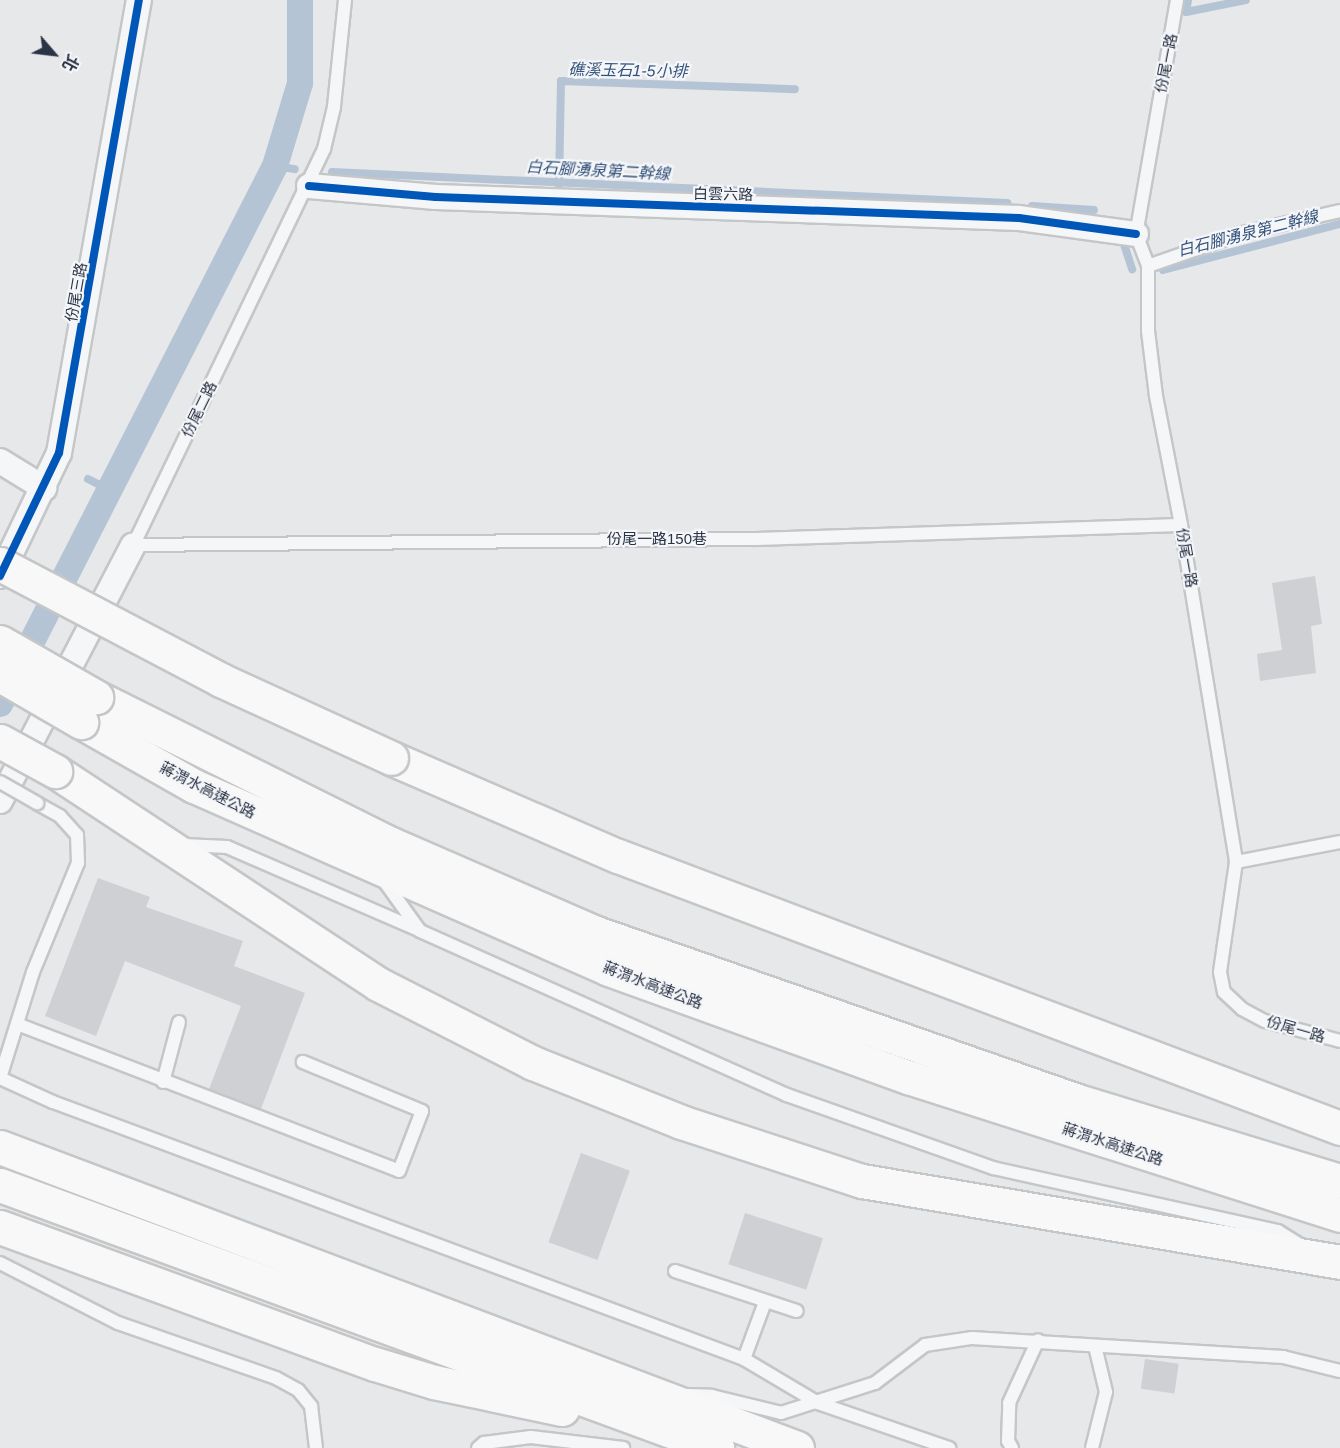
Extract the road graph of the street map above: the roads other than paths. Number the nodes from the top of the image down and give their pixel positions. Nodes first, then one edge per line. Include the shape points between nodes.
1 (139, 0) edge
2 (345, 0) edge
3 (1177, 0) edge
4 (309, 186) junction
5 (1340, 211) edge
6 (1136, 234) junction
7 (1148, 266) junction
8 (0, 461) edge
9 (44, 488) junction
10 (1181, 525) junction
11 (133, 545) junction
12 (0, 564) edge
13 (0, 576) edge
14 (0, 642) edge
15 (0, 675) edge
16 (88, 709) junction
17 (0, 741) edge
18 (0, 782) edge
19 (0, 801) edge
20 (1340, 842) edge
21 (170, 845) junction
22 (1236, 862) junction
23 (376, 870) junction
24 (420, 930) junction
25 (179, 1022) dead end
26 (17, 1024) junction
27 (1340, 1041) edge
28 (303, 1062) dead end
29 (0, 1078) edge
30 (163, 1082) junction
31 (1340, 1128) edge
32 (0, 1147) edge
33 (1340, 1181) edge
34 (0, 1185) edge
35 (1340, 1215) edge
36 (0, 1227) edge
37 (1332, 1261) edge
38 (0, 1263) edge
39 (675, 1271) dead end
40 (765, 1302) junction
41 (796, 1311) dead end
42 (1038, 1340) junction
43 (1095, 1346) junction
44 (744, 1359) junction
45 (1340, 1371) edge
46 (654, 1394) junction
47 (818, 1403) junction
48 (316, 1448) edge
49 (478, 1448) edge
50 (623, 1448) edge
51 (711, 1448) edge
52 (717, 1448) edge
53 (797, 1448) edge
54 (949, 1448) edge
55 (1012, 1448) edge
56 (1092, 1448) edge

1 - 9 street, 份尾三路 via 70,404 58,453
2 - 4 lane, 份尾二路 via 334,107 324,149
3 - 6 lane, 份尾一路
4 - 6 street, 白雲六路 via 447,198 1019,218
4 - 11 lane, 份尾二路
5 - 7 lane via 1243,233
6 - 7 lane, 份尾一路
7 - 10 lane, 份尾一路 via 1148,331 1156,396
8 - 9 street
9 - 13 street, 份尾三路
10 - 11 lane, 份尾一路150巷 via 755,539
10 - 22 lane, 份尾一路
11 - 19 street, 份尾二路
12 - 31 highway, bridge via 221,680 618,856
14 - 16 highway, 蔣渭水高速公路, bridge
15 - 16 highway, 蔣渭水高速公路, bridge
16 - 23 highway, 蔣渭水高速公路 via 194,786
16 - 33 highway, 蔣渭水高速公路 via 596,933 1078,1101
17 - 21 highway, bridge via 55,771
18 - 26 lane, bridge via 70,825 80,848 78,863
20 - 22 lane
21 - 24 lane via 227,847
21 - 37 highway via 378,984 533,1063 681,1122 862,1181
22 - 27 lane, 份尾一路 via 1220,972 1224,992 1232,1002 1265,1021
23 - 24 lane
23 - 35 highway, 蔣渭水高速公路 via 609,969 754,1023 1208,1175
24 - 37 lane via 738,1074 831,1110 993,1168 1278,1231
25 - 30 lane
26 - 29 lane
26 - 30 lane
28 - 30 lane via 422,1111 399,1171
29 - 44 lane via 53,1102
32 - 46 highway
34 - 52 highway
36 - 51 highway via 375,1364
38 - 48 lane via 118,1323 276,1378 298,1390 311,1406
39 - 40 lane
40 - 41 lane
40 - 44 lane
42 - 43 lane
42 - 47 lane via 972,1338 925,1345 875,1383
42 - 55 lane via 1009,1402 1008,1441
43 - 45 lane via 1283,1358
43 - 56 lane via 1106,1392
44 - 47 lane
46 - 47 lane via 712,1396 781,1413
46 - 53 highway
47 - 54 lane
49 - 50 lane via 484,1443 531,1437

